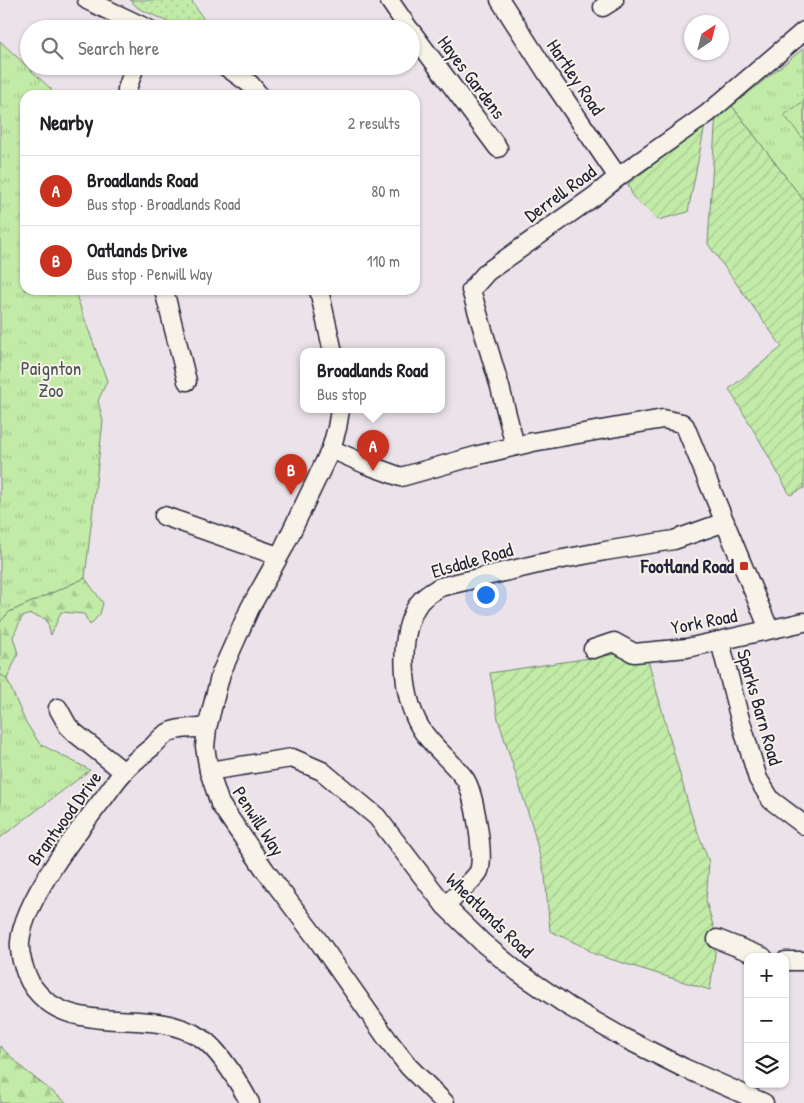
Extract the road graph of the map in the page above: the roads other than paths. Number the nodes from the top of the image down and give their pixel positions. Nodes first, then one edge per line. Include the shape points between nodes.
1 (87, 0) edge
2 (389, 0) edge
3 (500, 0) edge
4 (112, 5) edge
5 (135, 20) edge
6 (403, 20) edge
7 (804, 31) edge
8 (420, 43) edge
9 (131, 75) edge
10 (238, 75) edge
11 (126, 90) edge
12 (255, 90) edge
13 (498, 148) dead end
14 (618, 177) junction
15 (165, 295) edge
16 (320, 295) edge
17 (332, 348) edge
18 (187, 381) dead end
19 (340, 413) edge
20 (516, 446) junction
21 (331, 449) junction
22 (164, 516) dead end
23 (725, 522) junction
24 (278, 556) junction
25 (804, 622) edge
26 (769, 629) junction
27 (720, 641) junction
28 (593, 649) dead end
29 (58, 708) dead end
30 (207, 728) junction
31 (208, 771) junction
32 (124, 772) junction
33 (804, 825) edge
34 (445, 906) junction
35 (717, 939) dead end
36 (753, 953) edge
37 (789, 961) edge
38 (804, 961) edge
39 (250, 1103) edge
40 (445, 1103) edge
41 (764, 1103) edge

1 - 4 street
2 - 6 street, Hayes Gardens
3 - 14 street, Hartley Road
4 - 5 street
7 - 14 street, Derrell Road via 707,114
8 - 13 street, Hayes Gardens
9 - 11 street
10 - 12 street
14 - 20 street, Derrell Road via 487,272 471,290
15 - 18 street
16 - 17 street
19 - 21 street, Penwill Way
20 - 21 street via 401,477
20 - 23 street via 663,419 682,423
21 - 24 street, Penwill Way
22 - 24 street
23 - 26 street
23 - 34 street, Elsdale Road via 674,540 596,552 440,587 419,603 405,642 408,697 420,727 466,780 476,814 482,857 478,872
24 - 30 street, Penwill Way via 220,673
25 - 26 street, York Road
26 - 27 street, York Road
27 - 28 street, York Road via 634,653 612,633
27 - 33 street, Sparks Barn Road via 758,780 771,800
29 - 32 street via 75,734
30 - 31 street, Penwill Way
30 - 32 street, Brantwood Drive via 166,733
31 - 34 street, Wheatlands Road via 292,758 322,771 377,817
31 - 40 street, Penwill Way via 220,804 265,870 388,1040 409,1067
32 - 39 street, Brantwood Drive via 92,813 32,903 20,944 26,974 37,994 60,1011 180,1027 202,1038 237,1080
34 - 41 street, Wheatlands Road via 518,972 568,1006 658,1055
35 - 36 street
37 - 38 street

